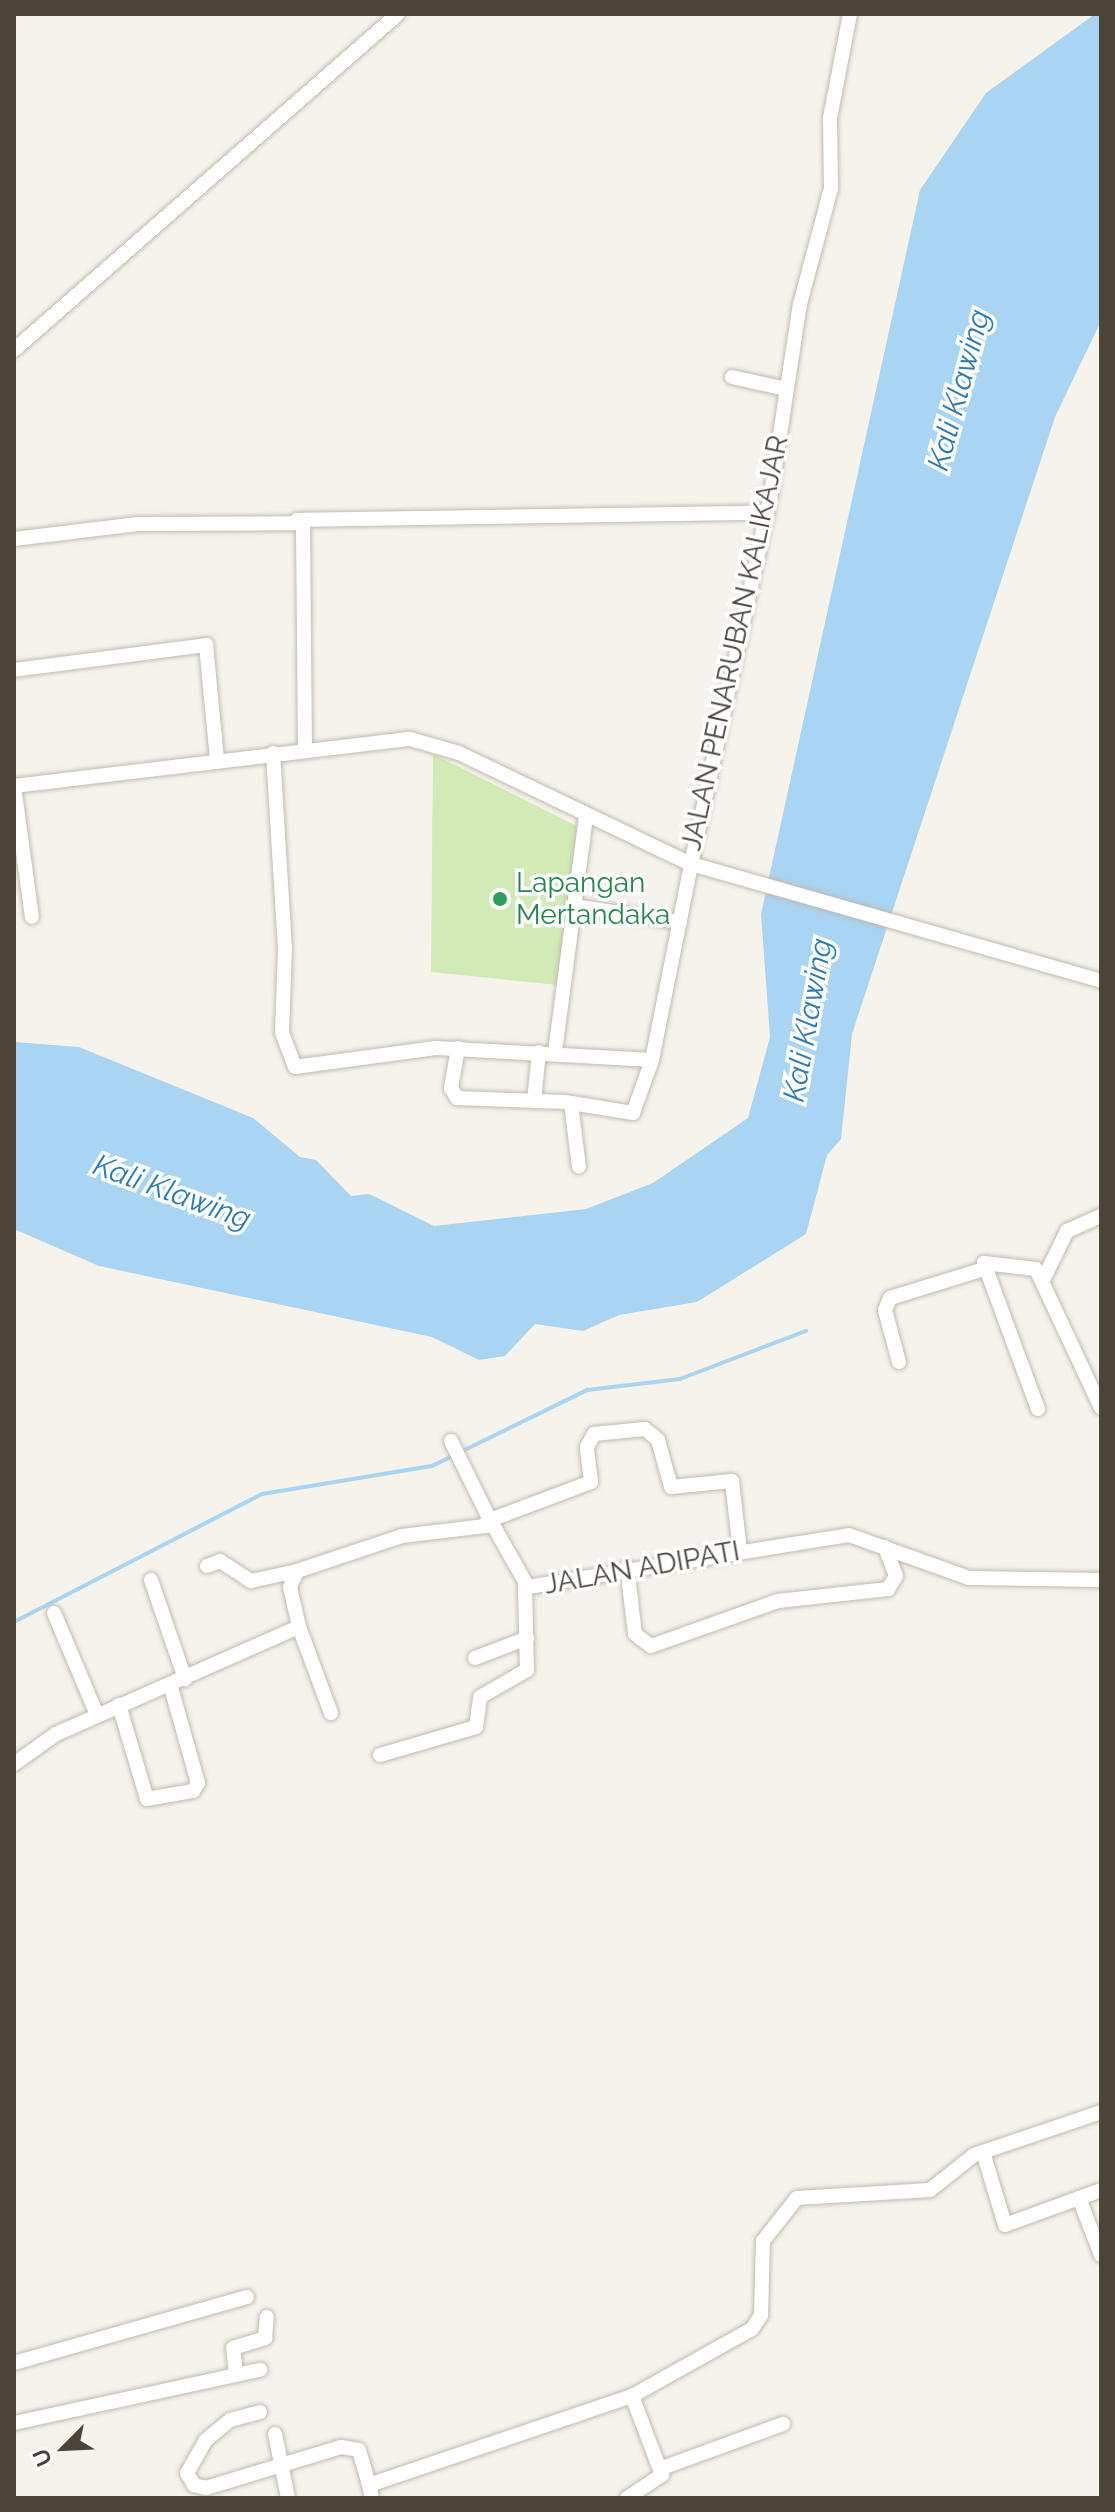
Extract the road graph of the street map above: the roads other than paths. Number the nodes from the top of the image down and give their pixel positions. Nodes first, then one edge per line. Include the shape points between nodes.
1 (398, 14) edge
2 (850, 14) edge
3 (14, 350) edge
4 (732, 377) dead end
5 (786, 389) junction
6 (767, 513) junction
7 (297, 520) junction
8 (14, 539) edge
9 (14, 670) edge
10 (305, 748) junction
11 (273, 753) junction
12 (217, 760) junction
13 (14, 786) edge
14 (586, 815) junction
15 (691, 864) junction
16 (21, 887) edge
17 (574, 906) junction
18 (32, 917) dead end
19 (680, 922) junction
20 (1101, 981) edge
21 (458, 1048) junction
22 (539, 1052) junction
23 (555, 1052) junction
24 (652, 1060) junction
25 (534, 1101) junction
26 (571, 1103) junction
27 (579, 1167) dead end
28 (1101, 1216) edge
29 (984, 1269) junction
30 (1043, 1280) junction
31 (899, 1362) dead end
32 (1101, 1408) edge
33 (1038, 1409) dead end
34 (451, 1441) dead end
35 (487, 1522) junction
36 (885, 1547) junction
37 (740, 1551) junction
38 (207, 1566) dead end
39 (627, 1567) junction
40 (297, 1571) junction
41 (151, 1580) dead end
42 (1101, 1580) edge
43 (525, 1587) junction
44 (54, 1613) dead end
45 (299, 1627) junction
46 (527, 1638) junction
47 (475, 1658) dead end
48 (178, 1682) junction
49 (119, 1705) junction
50 (331, 1713) dead end
51 (97, 1715) junction
52 (380, 1755) dead end
53 (14, 1764) edge
54 (1101, 2112) edge
55 (983, 2152) junction
56 (1101, 2190) edge
57 (1079, 2198) junction
58 (1101, 2255) edge
59 (247, 2297) dead end
60 (267, 2317) dead end
61 (14, 2363) edge
62 (260, 2370) dead end
63 (236, 2375) junction
64 (632, 2396) junction
65 (260, 2412) dead end
66 (14, 2423) edge
67 (783, 2424) dead end
68 (275, 2434) dead end
69 (285, 2464) junction
70 (662, 2468) junction
71 (370, 2492) edge
72 (288, 2498) edge
73 (627, 2498) edge

1 - 3 street
2 - 5 street, JALAN PENARUBAN KALIKAJAR via 830,118 831,188
4 - 5 street
5 - 6 street, JALAN PENARUBAN KALIKAJAR
6 - 7 street
6 - 15 street, JALAN PENARUBAN KALIKAJAR
7 - 8 street via 138,524
7 - 10 street via 307,533
9 - 12 street via 206,645
10 - 11 street, JALAN PENARUBAN KALIKAJAR
10 - 14 street, JALAN PENARUBAN KALIKAJAR via 428,741
11 - 12 street, JALAN PENARUBAN KALIKAJAR
11 - 21 street via 284,934 282,1033 290,1064
12 - 13 street, JALAN PENARUBAN KALIKAJAR
13 - 16 street
14 - 15 street, JALAN PENARUBAN KALIKAJAR
14 - 17 street
15 - 19 street
15 - 20 street
16 - 18 street
17 - 19 street
17 - 23 street
19 - 24 street
21 - 22 street
21 - 25 street via 451,1088 457,1098
22 - 23 street
22 - 25 street
23 - 24 street
24 - 26 street via 638,1112
25 - 26 street
26 - 27 street
28 - 30 street via 1067,1231
29 - 30 street via 986,1263 1026,1265
29 - 31 street via 890,1298 885,1310
29 - 33 street
30 - 32 street
34 - 35 street, JALAN ADIPATI
35 - 37 street via 591,1482 587,1447 594,1434 645,1429 658,1440 671,1487 732,1481
35 - 40 street via 381,1541
35 - 43 street, JALAN ADIPATI via 504,1534
36 - 37 street, JALAN ADIPATI via 849,1535
36 - 39 street via 896,1576 888,1589 778,1601 651,1646 635,1634
36 - 42 street, JALAN ADIPATI via 969,1578
37 - 39 street, JALAN ADIPATI
38 - 40 street via 220,1561 251,1581
39 - 43 street, JALAN ADIPATI
40 - 45 street via 290,1587
41 - 48 street
43 - 46 street
44 - 51 street
45 - 48 street
45 - 50 street
46 - 47 street
46 - 52 street via 527,1670 480,1697 480,1724
48 - 49 street
48 - 49 street via 198,1783 193,1791 147,1799
49 - 51 street
51 - 53 street
54 - 55 street
55 - 57 street via 1005,2225
55 - 64 street via 930,2190 797,2198 774,2220 758,2255 758,2324
56 - 57 street
57 - 58 street
59 - 61 street
60 - 63 street via 265,2338 233,2348
62 - 63 street
63 - 66 street
64 - 70 street
64 - 71 street
65 - 69 street via 230,2420 206,2440 188,2478 206,2488
67 - 70 street
68 - 69 street
69 - 71 street via 353,2447
69 - 72 street
70 - 73 street via 656,2485

